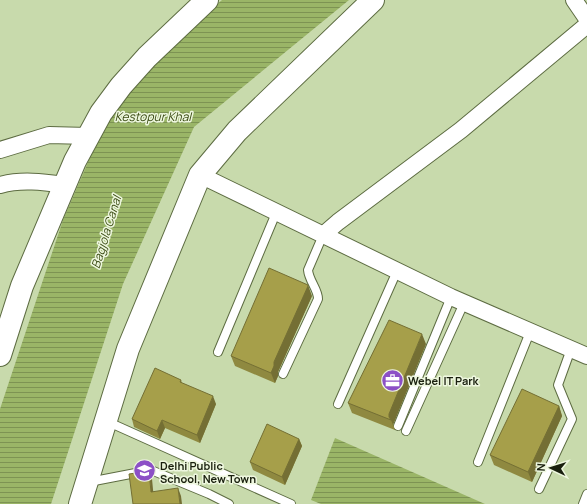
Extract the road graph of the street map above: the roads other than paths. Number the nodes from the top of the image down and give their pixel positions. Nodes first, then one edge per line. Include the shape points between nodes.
1 (207, 0) edge
2 (373, 0) edge
3 (574, 0) edge
4 (587, 19) edge
5 (587, 26) edge
6 (88, 136) junction
7 (0, 150) edge
8 (200, 175) junction
9 (65, 184) junction
10 (0, 185) edge
11 (276, 213) junction
12 (323, 235) junction
13 (397, 271) junction
14 (458, 300) junction
15 (4, 329) edge
16 (530, 332) junction
17 (571, 349) junction
18 (218, 352) dead end
19 (0, 355) edge
20 (587, 356) edge
21 (283, 374) dead end
22 (338, 404) dead end
23 (105, 421) junction
24 (398, 426) dead end
25 (406, 431) dead end
26 (478, 462) dead end
27 (86, 482) junction
28 (539, 489) dead end
29 (587, 494) edge
30 (80, 504) edge
31 (229, 504) edge
32 (291, 504) edge
33 (583, 504) edge

1 - 6 street via 121,86
2 - 8 street via 237,131
3 - 4 street
5 - 12 street via 461,130
6 - 7 street via 50,135
6 - 9 street
8 - 11 street
8 - 23 street via 128,349
9 - 10 street via 29,181
9 - 15 street
11 - 12 street
11 - 18 lane
12 - 13 street
12 - 21 lane via 308,270 318,299
13 - 14 street
13 - 22 lane
14 - 16 street
14 - 24 lane
14 - 25 lane
15 - 19 street
16 - 17 street
16 - 26 lane
17 - 20 street
17 - 28 lane via 558,385 572,419
23 - 27 street
23 - 32 lane
27 - 30 street
27 - 31 lane via 151,470
29 - 33 lane

